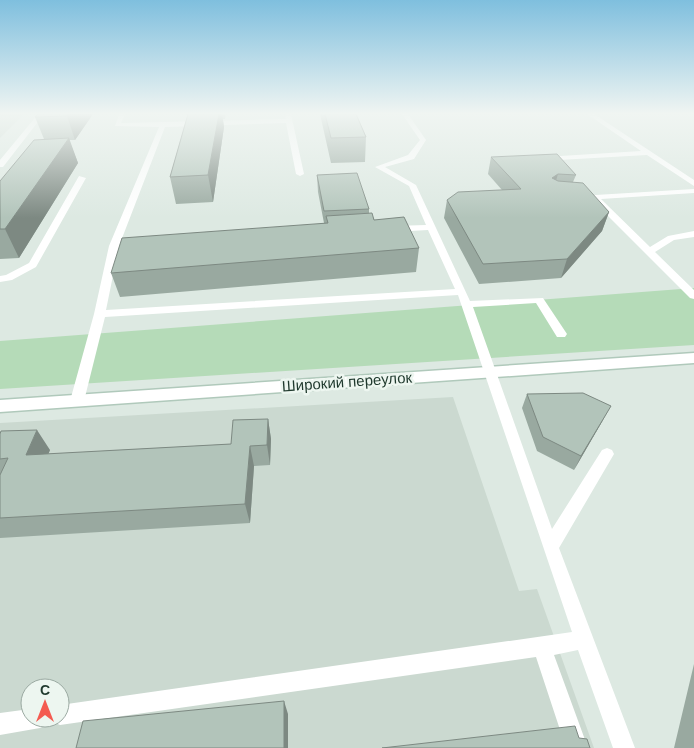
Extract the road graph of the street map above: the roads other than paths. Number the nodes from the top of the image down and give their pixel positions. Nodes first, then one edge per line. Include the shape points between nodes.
1 (13, 149) edge
2 (154, 149) edge
3 (295, 149) edge
4 (417, 149) edge
5 (643, 149) edge
6 (649, 153) junction
7 (531, 160) edge
8 (0, 165) edge
9 (300, 174) dead end
10 (82, 178) dead end
11 (694, 184) edge
12 (694, 191) edge
13 (568, 197) edge
14 (595, 198) junction
15 (430, 227) junction
16 (384, 230) edge
17 (694, 234) edge
18 (649, 251) junction
19 (0, 278) edge
20 (462, 292) junction
21 (694, 296) edge
22 (466, 304) junction
23 (100, 314) junction
24 (561, 334) dead end
25 (694, 358) edge
26 (489, 372) junction
27 (77, 401) junction
28 (0, 406) edge
29 (607, 454) dead end
30 (550, 547) junction
31 (584, 640) junction
32 (542, 647) junction
33 (70, 714) edge
34 (20, 721) edge
35 (0, 724) edge
36 (577, 748) edge
37 (624, 748) edge

1 - 8 lane
2 - 23 lane via 119,246
3 - 9 lane
4 - 15 lane via 411,157 379,167 412,185
5 - 6 lane
6 - 7 lane
6 - 11 lane
10 - 19 lane via 33,265 8,278
12 - 14 lane
13 - 14 lane
14 - 18 lane
15 - 16 lane
15 - 20 lane
17 - 18 lane via 671,238
18 - 21 lane
20 - 22 lane
20 - 23 lane
22 - 24 lane via 539,300
22 - 26 lane
23 - 27 lane
25 - 26 street, Широкий переулок
26 - 27 street, Широкий переулок
26 - 30 lane
27 - 28 street, Широкий переулок
29 - 30 lane
30 - 31 lane
31 - 32 lane
31 - 37 lane
32 - 33 lane
32 - 36 lane
34 - 35 lane

